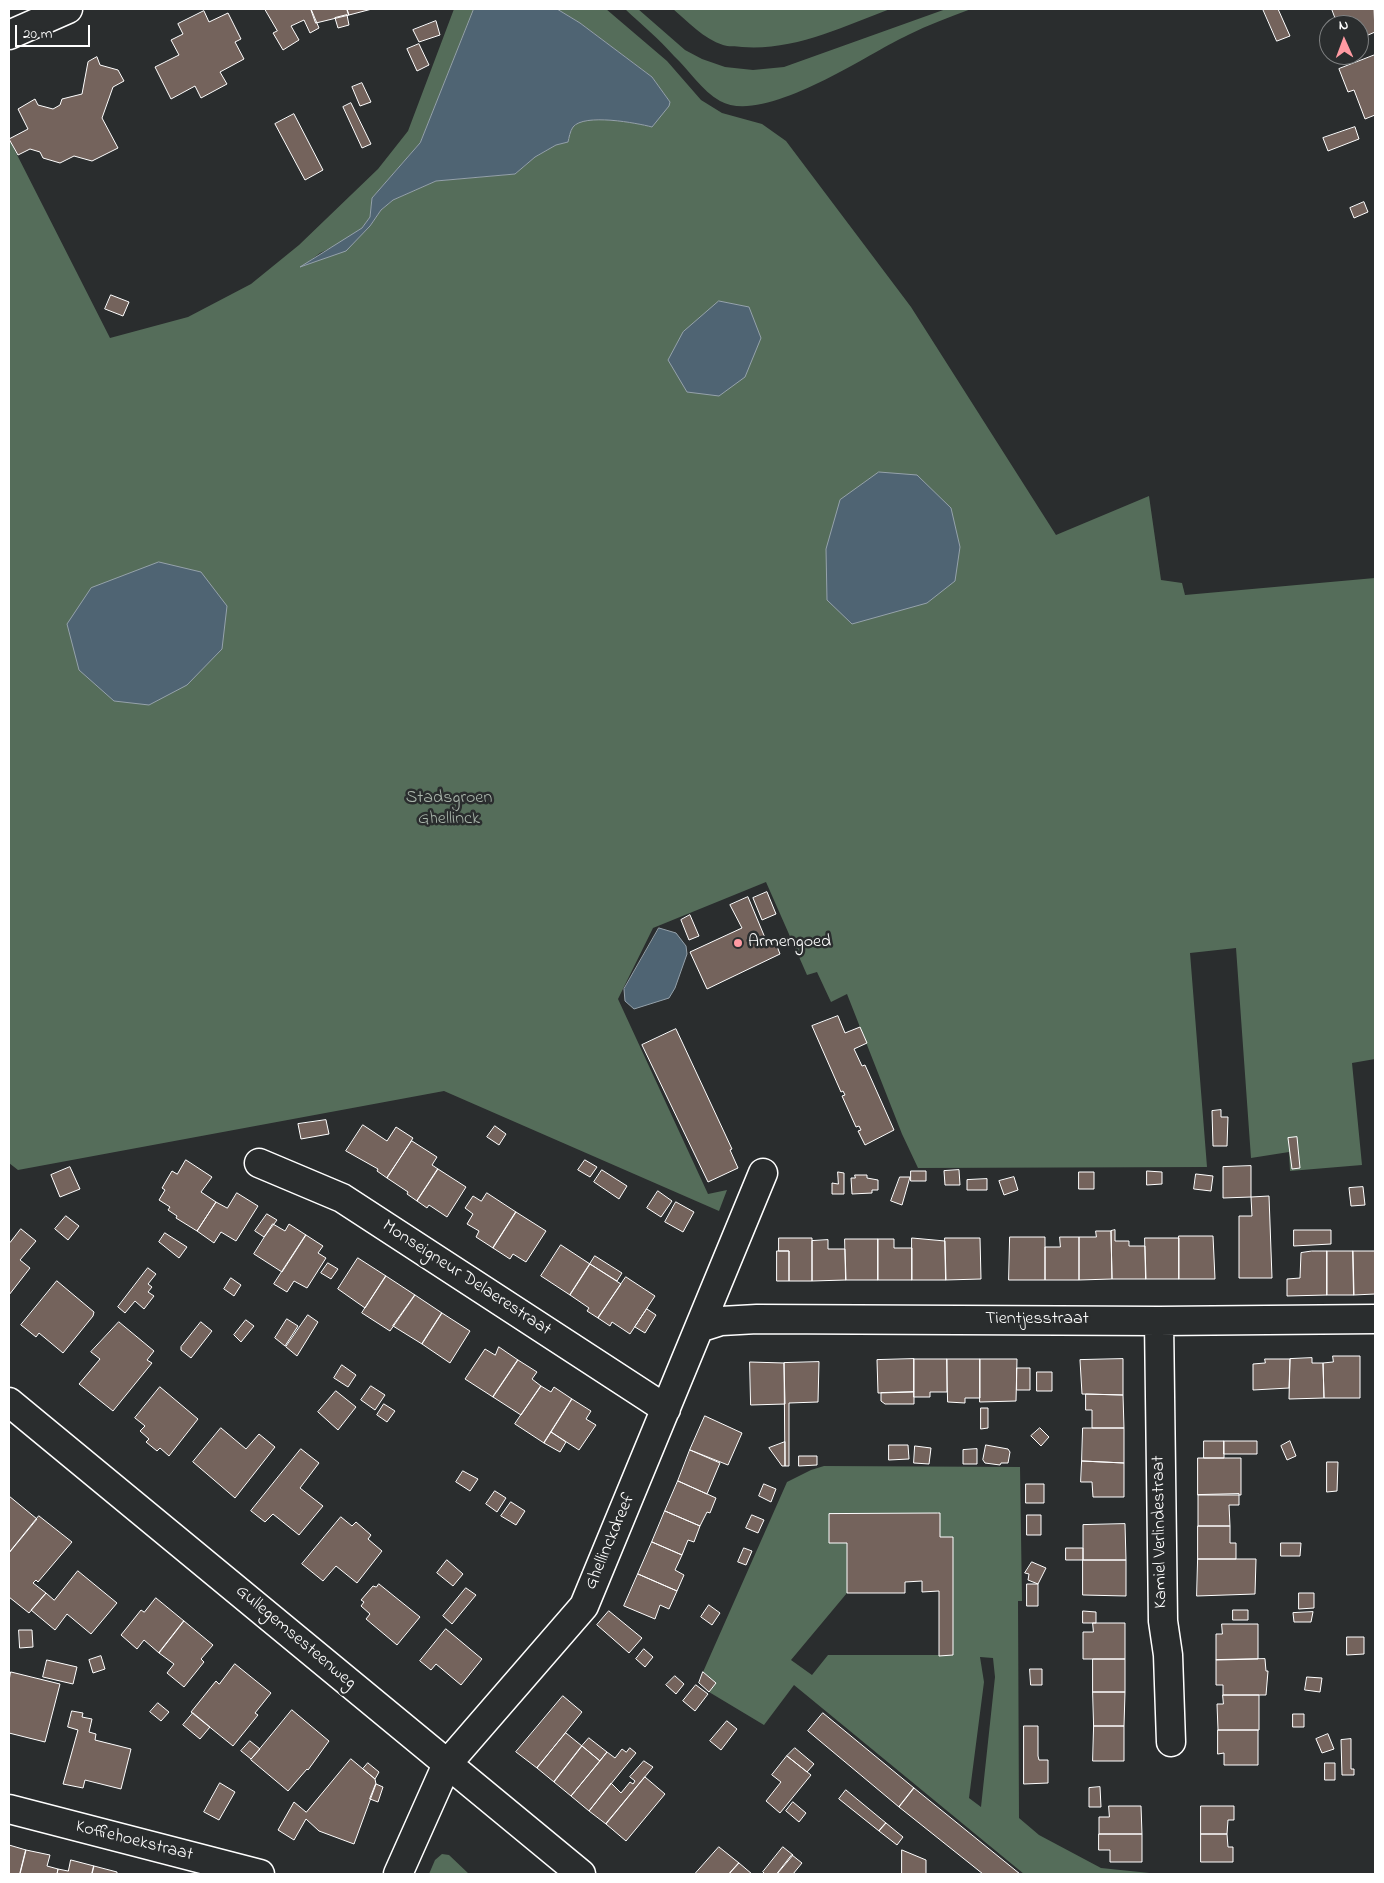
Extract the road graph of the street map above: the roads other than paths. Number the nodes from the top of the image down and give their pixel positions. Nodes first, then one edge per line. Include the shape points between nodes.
1 (68, 9) edge
2 (9, 36) edge
3 (259, 1163) dead end
4 (763, 1174) dead end
5 (1375, 1318) edge
6 (1159, 1321) junction
7 (699, 1328) junction
8 (9, 1402) edge
9 (666, 1409) junction
10 (1171, 1742) dead end
11 (447, 1764) junction
12 (9, 1809) edge
13 (260, 1874) edge
14 (398, 1874) edge
15 (581, 1874) edge

1 - 2 street
3 - 9 street, Monseigneur Delaerestraat via 342,1198
4 - 7 street, Ghellinckdreef
5 - 6 street, Tientjesstraat
6 - 7 street, Tientjesstraat via 757,1319 721,1321
6 - 10 street, Kamiel Verlindestraat via 1162,1621 1168,1655
7 - 9 street, Ghellinckdreef
8 - 11 street, Gullegemsesteenweg
9 - 11 street, Ghellinckdreef via 584,1606
11 - 14 street, Ghellinckdreef
11 - 15 street, Gullegemsesteenweg
12 - 13 street, Koffiehoekstraat

